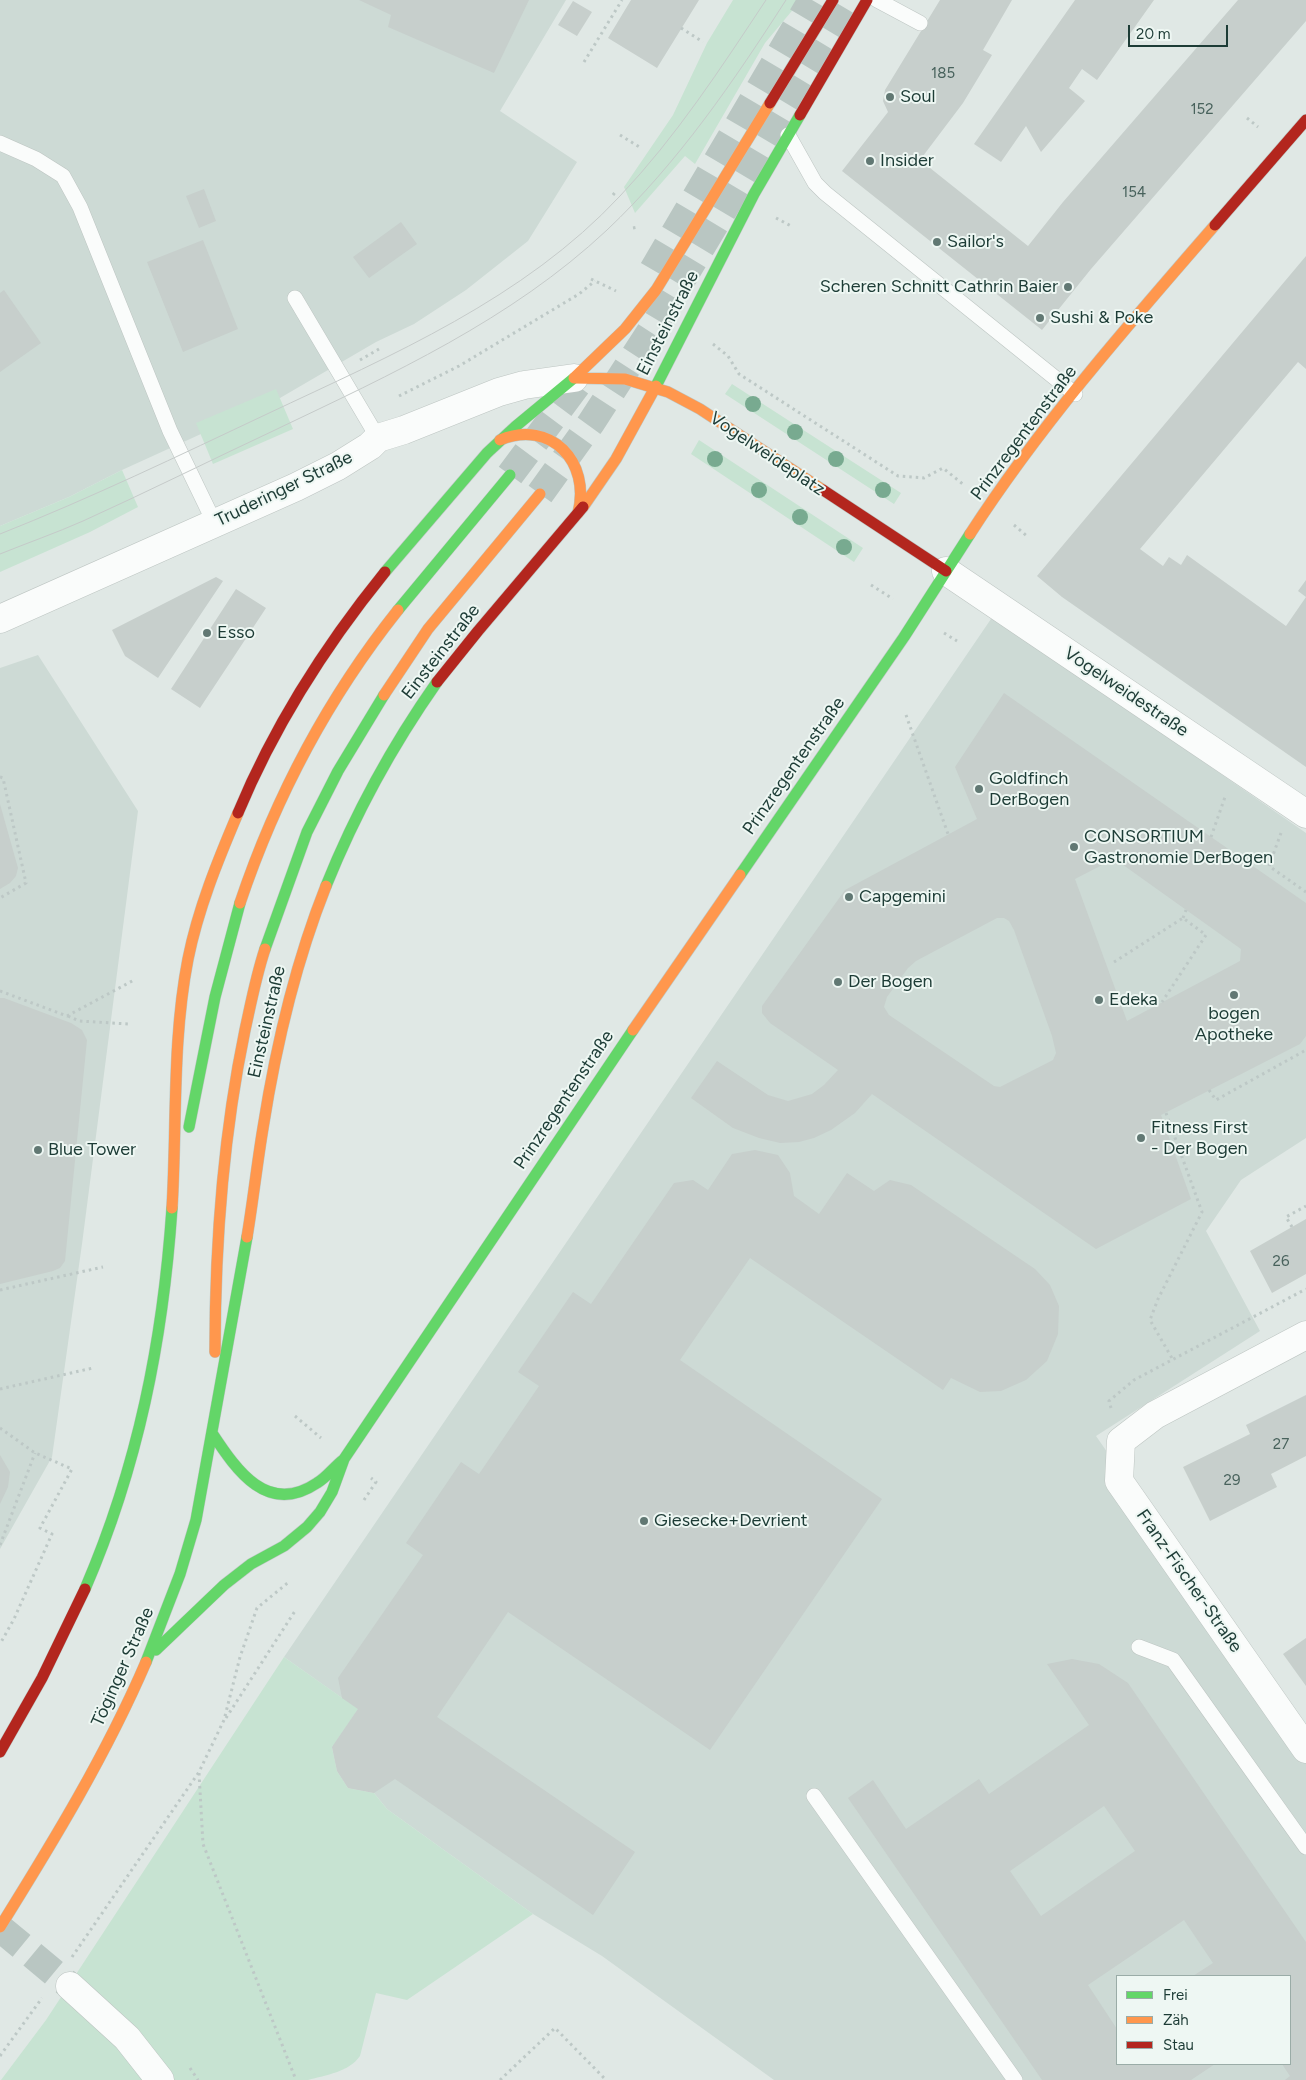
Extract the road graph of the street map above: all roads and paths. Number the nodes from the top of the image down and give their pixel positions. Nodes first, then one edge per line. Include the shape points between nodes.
1 (622, 0) edge
2 (832, 0) edge
3 (867, 0) edge
4 (877, 0) edge
5 (920, 23) dead end
6 (681, 28) dead end
7 (704, 42) dead end
8 (584, 62) dead end
9 (1306, 120) edge
10 (620, 134) dead end
11 (788, 135) junction
12 (0, 143) edge
13 (641, 148) dead end
14 (617, 190) dead end
15 (613, 195) dead end
16 (773, 217) dead end
17 (638, 227) dead end
18 (793, 227) dead end
19 (632, 228) dead end
20 (591, 279) dead end
21 (295, 298) dead end
22 (728, 356) dead end
23 (574, 378) junction
24 (656, 386) junction
25 (1075, 394) junction
26 (398, 397) dead end
27 (378, 438) junction
28 (499, 440) junction
29 (943, 468) dead end
30 (510, 475) tunnel mouth
31 (540, 494) tunnel mouth
32 (578, 513) junction
33 (215, 524) junction
34 (946, 571) junction
35 (0, 619) edge
36 (906, 715) dead end
37 (1236, 766) junction
38 (0, 777) edge
39 (1299, 809) edge
40 (948, 834) dead end
41 (1211, 837) dead end
42 (1306, 892) edge
43 (0, 898) edge
44 (1186, 910) dead end
45 (1183, 918) junction
46 (1114, 962) dead end
47 (134, 980) dead end
48 (0, 991) edge
49 (1162, 1002) dead end
50 (67, 1016) junction
51 (129, 1024) dead end
52 (1306, 1050) edge
53 (1209, 1090) dead end
54 (1166, 1112) dead end
55 (1306, 1206) edge
56 (171, 1217) junction
57 (1292, 1227) dead end
58 (104, 1267) dead end
59 (1306, 1289) edge
60 (0, 1290) edge
61 (1306, 1336) edge
62 (1173, 1360) junction
63 (93, 1368) dead end
64 (0, 1389) edge
65 (217, 1398) junction
66 (0, 1428) edge
67 (212, 1433) junction
68 (1121, 1441) junction
69 (35, 1453) junction
70 (344, 1459) junction
71 (376, 1482) dead end
72 (360, 1507) dead end
73 (0, 1546) edge
74 (294, 1577) dead end
75 (295, 1611) dead end
76 (0, 1644) edge
77 (1138, 1646) dead end
78 (150, 1656) junction
79 (224, 1720) junction
80 (1306, 1749) edge
81 (0, 1752) edge
82 (199, 1772) junction
83 (814, 1796) dead end
84 (1306, 1847) edge
85 (0, 1927) edge
86 (68, 1975) joint
87 (44, 1995) dead end
88 (0, 2056) edge
89 (160, 2080) edge
90 (296, 2080) edge
91 (500, 2080) edge
92 (606, 2080) edge
93 (1015, 2080) edge

1 - 8 path
2 - 23 main road, Einsteinstraße via 656,290 625,329
3 - 11 main road, Einsteinstraße
4 - 5 lane
6 - 7 path
9 - 25 main road, Prinzregentenstraße via 1130,323
10 - 13 path
11 - 24 main road, Einsteinstraße via 754,194
11 - 25 lane via 815,183 825,193
12 - 33 lane via 36,159 63,176 80,207 170,431
14 - 15 path
16 - 18 path
17 - 19 path
20 - 26 path via 595,281 579,294 459,366
21 - 27 lane
22 - 29 path via 739,374 898,476 924,478
23 - 24 main road, Vogelweideplatz via 613,378
23 - 27 street, Truderinger Straße via 499,392
23 - 28 main road, Einsteinstraße
24 - 32 main road, Einsteinstraße via 621,451
24 - 34 main road, Vogelweideplatz via 700,409
25 - 34 main road, Prinzregentenstraße via 1003,483
27 - 33 street, Truderinger Straße via 338,466
28 - 32 main road via 522,433 538,435 559,446 574,462 580,477
28 - 56 main road, Einsteinstraße via 408,545 335,637 288,709 240,807 214,872 188,957 179,1040
30 - 56 main road via 358,663 316,731 288,787 250,876 225,954
31 - 65 main road via 428,630 372,713 307,832 287,884 258,970 227,1129 214,1288
32 - 65 main road, Einsteinstraße via 476,633 395,745 366,797 321,898 286,1007 240,1284
33 - 35 street, Truderinger Straße
34 - 37 street, Vogelweidestraße
34 - 70 main road, Prinzregentenstraße
36 - 40 path
37 - 39 street, Vogelweidestraße
37 - 41 path
38 - 43 path via 4,778 26,882
39 - 42 path via 1270,866
44 - 45 path
45 - 46 path
45 - 49 path via 1206,935
47 - 50 path
48 - 50 path
50 - 51 path via 79,1021
52 - 53 path via 1216,1100
54 - 62 path via 1202,1212 1150,1320
55 - 57 path via 1286,1217
56 - 81 main road via 154,1362 119,1501 93,1572 58,1647
58 - 60 path
59 - 62 path
61 - 68 street via 1155,1415
62 - 68 path via 1134,1380 1109,1401
63 - 64 path
65 - 67 main road, Töginger Straße
66 - 69 path
67 - 70 main road via 249,1482 276,1495 291,1495 316,1484
67 - 78 main road, Töginger Straße via 197,1517
68 - 80 street, Franz-Fischer-Straße via 1119,1481
69 - 73 path
69 - 76 path via 72,1468 40,1528 52,1534
70 - 78 main road via 332,1492 307,1528 224,1585
71 - 72 path
74 - 79 path via 258,1608 240,1657
75 - 79 path
77 - 84 lane via 1173,1660
78 - 85 main road, Töginger Straße via 89,1779
79 - 82 path
82 - 86 path
82 - 90 path via 202,1844
83 - 93 lane
86 - 89 street via 127,2038
87 - 88 path
91 - 92 path via 555,2028

